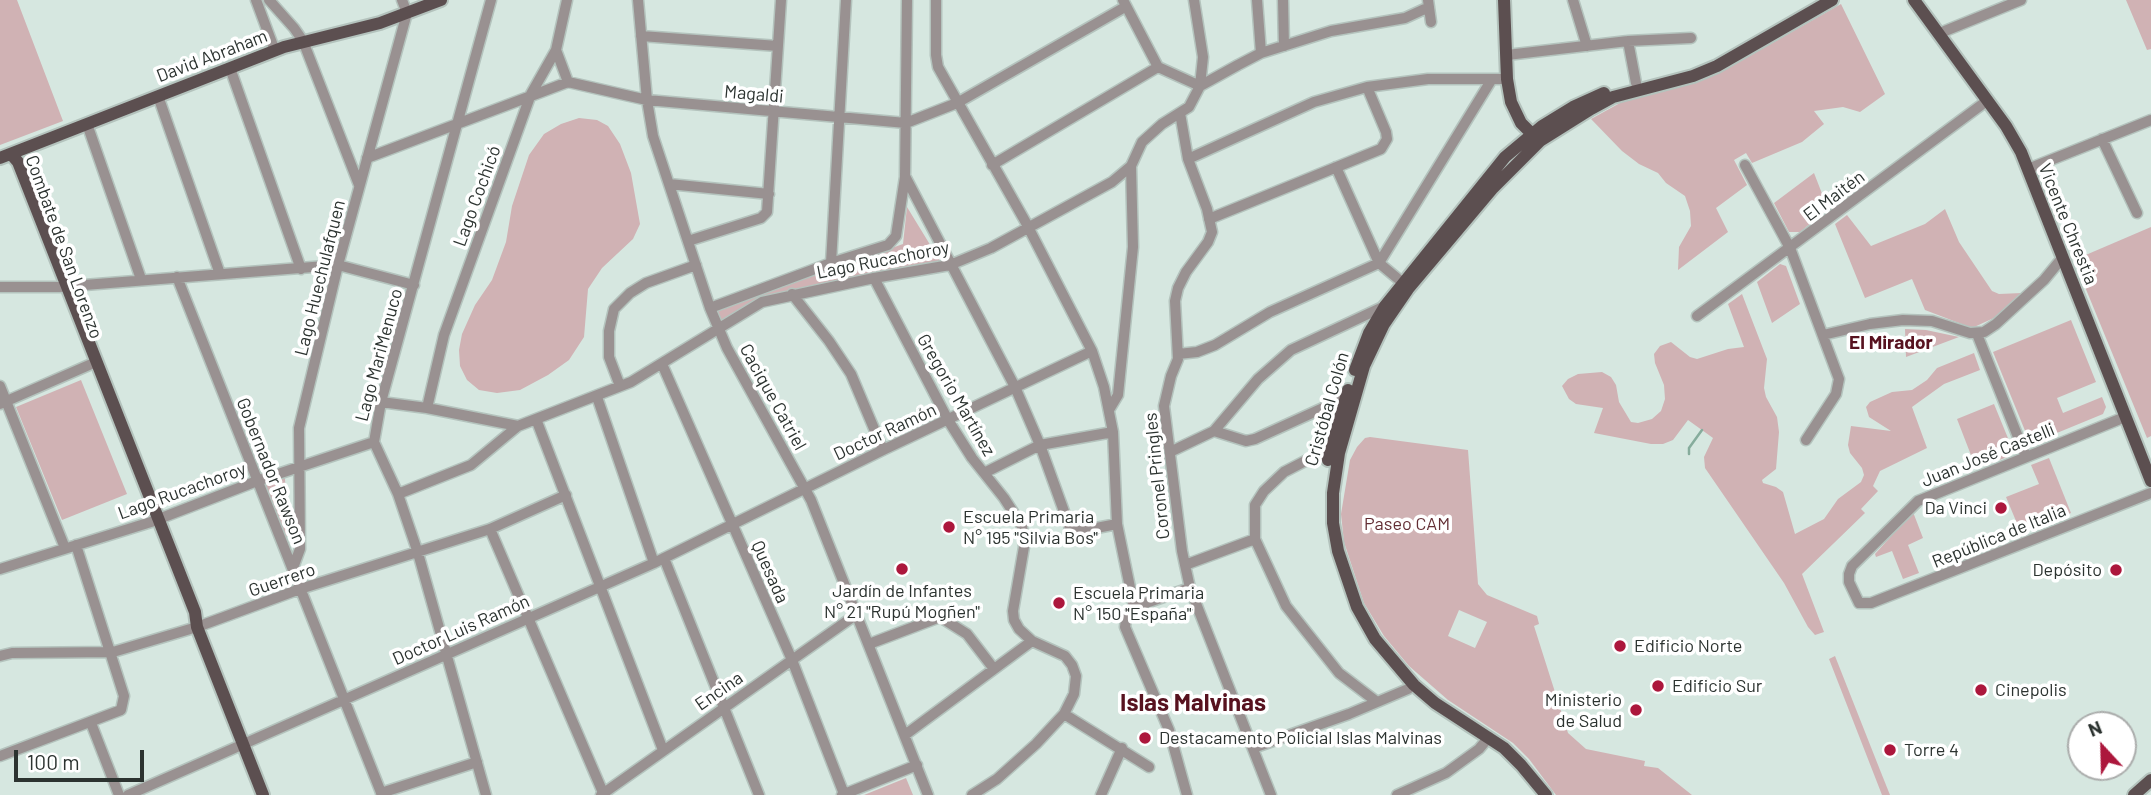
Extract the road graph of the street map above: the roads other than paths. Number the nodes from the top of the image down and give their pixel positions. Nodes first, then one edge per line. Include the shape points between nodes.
1 (256, 0) edge
2 (269, 0) edge
3 (401, 0) edge
4 (441, 0) edge
5 (491, 0) edge
6 (567, 0) edge
7 (638, 0) edge
8 (781, 0) edge
9 (846, 0) edge
10 (907, 0) edge
11 (936, 0) edge
12 (1194, 0) edge
13 (1257, 0) edge
14 (1283, 0) edge
15 (1504, 0) edge
16 (1573, 0) edge
17 (1815, 0) edge
18 (1832, 0) edge
19 (1914, 0) edge
20 (2021, 0) edge
21 (1124, 4) edge
22 (1429, 4) edge
23 (407, 13) junction
24 (1431, 22) dead end
25 (1940, 33) junction
26 (641, 36) junction
27 (1690, 38) dead end
28 (303, 41) junction
29 (1628, 41) junction
30 (778, 46) junction
31 (1284, 46) junction
32 (1587, 46) junction
33 (555, 50) junction
34 (275, 51) junction
35 (1261, 53) junction
36 (1507, 55) junction
37 (1158, 67) junction
38 (230, 68) junction
39 (1492, 79) junction
40 (1507, 79) junction
41 (568, 82) junction
42 (1636, 83) junction
43 (1200, 86) junction
44 (1367, 87) junction
45 (531, 94) junction
46 (158, 96) junction
47 (647, 100) junction
48 (1989, 100) junction
49 (957, 103) junction
50 (774, 111) junction
51 (1180, 113) junction
52 (838, 118) junction
53 (2151, 120) edge
54 (456, 123) junction
55 (906, 123) junction
56 (87, 124) junction
57 (1536, 137) junction
58 (2102, 139) junction
59 (5, 156) edge
60 (367, 158) junction
61 (1188, 159) junction
62 (992, 165) junction
63 (1745, 165) dead end
64 (1130, 166) junction
65 (1336, 167) junction
66 (2028, 169) junction
67 (905, 176) junction
68 (669, 184) junction
69 (360, 185) junction
70 (769, 194) junction
71 (2137, 213) dead end
72 (1209, 219) junction
73 (1027, 226) junction
74 (688, 241) junction
75 (1790, 248) junction
76 (2063, 257) junction
77 (831, 263) junction
78 (1379, 263) junction
79 (338, 265) junction
80 (696, 265) junction
81 (950, 265) junction
82 (300, 269) junction
83 (220, 274) junction
84 (177, 277) junction
85 (873, 278) junction
86 (141, 279) junction
87 (1403, 283) junction
88 (414, 285) junction
89 (0, 287) edge
90 (63, 287) junction
91 (792, 294) junction
92 (1385, 306) junction
93 (710, 308) junction
94 (1697, 316) dead end
95 (718, 328) junction
96 (1978, 334) junction
97 (1823, 335) junction
98 (1092, 351) junction
99 (1178, 354) junction
100 (93, 364) junction
101 (662, 364) junction
102 (0, 386) edge
103 (620, 386) junction
104 (1015, 387) junction
105 (597, 397) junction
106 (1345, 398) junction
107 (381, 402) junction
108 (3, 403) edge
109 (426, 408) junction
110 (1109, 410) junction
111 (2126, 417) junction
112 (536, 419) junction
113 (948, 420) junction
114 (518, 426) junction
115 (1214, 431) junction
116 (1113, 432) junction
117 (1806, 440) dead end
118 (374, 442) junction
119 (1040, 445) junction
120 (883, 450) junction
121 (1170, 452) junction
122 (1330, 454) junction
123 (2026, 457) junction
124 (300, 467) junction
125 (984, 473) junction
126 (257, 481) junction
127 (2151, 481) edge
128 (805, 488) junction
129 (2151, 493) edge
130 (398, 494) junction
131 (566, 495) junction
132 (154, 521) junction
133 (732, 524) junction
134 (1117, 524) junction
135 (490, 529) junction
136 (1255, 539) junction
137 (70, 546) junction
138 (418, 553) junction
139 (664, 558) junction
140 (654, 563) junction
141 (1185, 565) junction
142 (293, 568) junction
143 (0, 569) edge
144 (601, 586) junction
145 (1190, 588) junction
146 (300, 589) junction
147 (1859, 603) joint
148 (1134, 607) junction
149 (857, 614) junction
150 (528, 618) junction
151 (197, 627) junction
152 (1032, 641) junction
153 (869, 644) junction
154 (110, 652) junction
155 (446, 654) junction
156 (0, 656) edge
157 (792, 660) junction
158 (994, 669) junction
159 (1408, 689) junction
160 (344, 699) junction
161 (1377, 702) junction
162 (723, 708) junction
163 (1064, 714) junction
164 (91, 723) junction
165 (905, 735) junction
166 (1486, 740) junction
167 (243, 743) junction
168 (1122, 748) junction
169 (1253, 748) junction
170 (663, 750) junction
171 (0, 756) edge
172 (477, 762) junction
173 (917, 765) junction
174 (1149, 767) dead end
175 (2151, 780) edge
176 (382, 794) edge
177 (603, 794) edge
178 (843, 794) edge
179 (119, 795) edge
180 (128, 795) edge
181 (263, 795) edge
182 (486, 795) edge
183 (759, 795) edge
184 (928, 795) edge
185 (972, 795) edge
186 (1101, 795) edge
187 (1186, 795) edge
188 (1271, 795) edge
189 (1397, 795) edge
190 (1536, 795) edge
191 (1546, 795) edge
192 (2134, 795) edge

1 - 34 street
2 - 28 street
3 - 23 street
4 - 23 main road, David Abraham
5 - 54 street, Lago MariMenuco
6 - 33 street, Lago Cochicó
7 - 26 street, Cacique Catriel
8 - 30 street
9 - 52 street
10 - 55 street
11 - 49 street via 938,68
12 - 43 street via 1203,57
13 - 35 street
14 - 31 street
15 - 36 main road
16 - 32 street
17 - 42 main road via 1697,67
18 - 57 main road via 1717,66 1625,93
19 - 25 main road, Vicente Chrestia
20 - 25 street
21 - 37 street
21 - 49 street, Magaldi
22 - 24 street
22 - 31 street, Lago Rucachoroy via 1405,18 1331,31
23 - 28 main road, David Abraham
23 - 60 street, Lago Huechulafquen
25 - 48 main road, Vicente Chrestia
26 - 30 street
26 - 47 street, Cacique Catriel
27 - 29 street
28 - 34 main road, David Abraham
28 - 69 street
29 - 32 street
29 - 42 street
30 - 50 street
31 - 35 street, Lago Rucachoroy
32 - 36 street
33 - 41 street
33 - 45 street, Lago Cochicó
34 - 38 main road, David Abraham
35 - 43 street, Lago Rucachoroy
36 - 40 main road
37 - 43 street
37 - 62 street
38 - 46 main road, David Abraham
38 - 82 street
39 - 40 street
39 - 44 street via 1428,79
39 - 78 street
40 - 57 main road via 1513,110
41 - 45 street
41 - 47 street, Magaldi
42 - 57 main road via 1587,100
43 - 51 street, Lago Rucachoroy via 1189,107
44 - 61 street via 1314,102
44 - 65 street via 1387,139 1381,149
45 - 54 street
45 - 109 street, Lago Cochicó via 444,335
46 - 56 main road, David Abraham
46 - 83 street
47 - 50 street, Magaldi
47 - 68 street, Cacique Catriel
48 - 66 main road, Vicente Chrestia
48 - 75 street, El Maitén
49 - 55 street, Magaldi
49 - 62 street
50 - 52 street, Magaldi
50 - 70 street
51 - 61 street
51 - 64 street, Lago Rucachoroy via 1142,142
52 - 55 street, Magaldi
52 - 77 street
53 - 58 street
54 - 60 street
54 - 88 street, Lago MariMenuco
55 - 67 street
56 - 59 main road, David Abraham
56 - 86 street
57 - 87 main road, Cristóbal Colón via 1490,173
57 - 166 main road, Cristóbal Colón via 1408,289 1381,330 1355,394 1333,493 1341,564 1368,629 1425,694
58 - 66 street
58 - 71 street
59 - 90 main road, Combate de San Lorenzo via 18,162
60 - 69 street, Lago Huechulafquen
61 - 72 street
62 - 73 street
63 - 75 street
64 - 73 street, Lago Rucachoroy via 1112,182
64 - 110 street via 1133,247 1118,396
65 - 72 street
65 - 78 street
66 - 76 main road, Vicente Chrestia
67 - 77 street via 896,236 888,245
67 - 81 street
68 - 70 street
68 - 74 street, Cacique Catriel
69 - 79 street, Lago Huechulafquen
70 - 74 street via 767,212 761,218
72 - 99 street, Coronel Pringles via 1212,232 1208,243 1186,272 1175,301
73 - 81 street, Lago Rucachoroy
73 - 98 street
74 - 80 street, Cacique Catriel
75 - 94 street, El Maitén
75 - 97 street
76 - 96 street via 2044,281
76 - 111 main road, Vicente Chrestia
77 - 93 street
78 - 87 street
78 - 99 street via 1270,312 1215,345
79 - 82 street
79 - 88 street
79 - 124 street, Lago Huechulafquen via 299,428
80 - 93 street, Cacique Catriel
80 - 103 street via 646,283 614,309 609,357
81 - 85 street, Lago Rucachoroy
81 - 104 street
82 - 83 street
83 - 84 street
84 - 86 street
84 - 126 street, Gobernador Rawson
85 - 91 street, Lago Rucachoroy
85 - 113 street, Gregorio Martínez
86 - 90 street
87 - 92 main road, Cristóbal Colón
88 - 107 street, Lago MariMenuco
89 - 90 street
90 - 100 main road, Combate de San Lorenzo
91 - 95 street, Lago Rucachoroy via 762,302
91 - 120 street via 850,374
92 - 106 main road, Cristóbal Colón via 1362,349
92 - 115 street via 1291,350 1258,379
93 - 95 street, Cacique Catriel
95 - 101 street, Lago Rucachoroy
95 - 128 street, Cacique Catriel
96 - 97 street via 1918,319
96 - 123 street
97 - 117 street via 1838,373 1839,389
98 - 104 street, Doctor Ramón
98 - 110 street
99 - 121 street, Coronel Pringles via 1164,406
100 - 108 street
100 - 132 main road, Combate de San Lorenzo
101 - 103 street, Lago Rucachoroy
101 - 133 street, Quesada
102 - 108 street
103 - 105 street, Lago Rucachoroy
104 - 113 street, Doctor Ramón
104 - 119 street
105 - 112 street, Lago Rucachoroy
105 - 140 street
106 - 115 street via 1255,439 1246,441
106 - 122 main road, Cristóbal Colón
107 - 109 street
107 - 118 street, Lago MariMenuco
108 - 137 street
109 - 114 street
110 - 116 street
111 - 123 street, Juan José Castelli
111 - 127 main road, Vicente Chrestia
112 - 114 street, Lago Rucachoroy
112 - 131 street
113 - 120 street, Doctor Ramón
113 - 125 street, Gregorio Martínez
114 - 130 street via 471,465
115 - 121 street
116 - 119 street
116 - 134 street
118 - 124 street, Lago Rucachoroy
118 - 130 street, Lago MariMenuco
119 - 125 street
119 - 134 street via 1070,528 1081,531
120 - 128 street, Doctor Ramón
121 - 141 street, Coronel Pringles
122 - 136 street via 1284,472 1264,491 1255,505
122 - 159 main road, Cristóbal Colón via 1325,523 1338,582 1363,635
123 - 147 street, Juan José Castelli via 1912,505 1852,566 1849,582
124 - 126 street, Lago Rucachoroy
124 - 142 street, Lago Huechulafquen via 300,549
125 - 152 street, Gregorio Martínez via 1021,526 1024,547 1013,611 1019,629
126 - 132 street, Lago Rucachoroy
126 - 142 street, Gobernador Rawson
128 - 133 street, Doctor Luis Ramón
128 - 149 street, Cacique Catriel
129 - 147 street, República de Italia via 1871,603
130 - 138 street, Lago MariMenuco
131 - 135 street, Guerrero
131 - 144 street
132 - 137 street, Lago Rucachoroy
132 - 151 main road, Combate de San Lorenzo via 195,612
133 - 139 street, Doctor Luis Ramón
133 - 157 street, Quesada
134 - 148 street
135 - 138 street, Guerrero
135 - 150 street
136 - 141 street
136 - 161 street via 1286,606 1339,673
137 - 143 street, Lago Rucachoroy
137 - 154 street
138 - 146 street, Guerrero
138 - 155 street, Lago MariMenuco
139 - 140 street, Doctor Luis Ramón
139 - 162 street
140 - 144 street, Doctor Luis Ramón
141 - 145 street, Coronel Pringles
142 - 146 street, Gobernador Rawson
144 - 150 street, Doctor Luis Ramón
144 - 170 street
145 - 148 street
145 - 169 street, Coronel Pringles
146 - 151 street, Guerrero
146 - 160 street, Gobernador Rawson
148 - 187 street via 1125,627 1169,730
149 - 153 street, Cacique Catriel
149 - 157 street, Encina
150 - 155 street, Doctor Luis Ramón
150 - 177 street
151 - 154 street, Guerrero
151 - 167 main road, Combate de San Lorenzo
152 - 158 street
152 - 163 street via 1065,656 1072,665 1074,695
153 - 158 street via 940,617 967,634
153 - 165 street, Cacique Catriel
154 - 156 street, Guerrero
154 - 164 street via 124,696 121,710
155 - 160 street, Doctor Luis Ramón
155 - 172 street, Lago MariMenuco
157 - 162 street, Encina
157 - 178 street, Quesada
158 - 165 street
159 - 161 street
159 - 166 main road, Cristóbal Colón via 1432,710
160 - 167 street, Doctor Luis Ramón
160 - 176 street, Gobernador Rawson
161 - 169 street
162 - 170 street, Encina
162 - 183 street
163 - 168 street
163 - 185 street via 997,779
164 - 171 street
164 - 179 street
165 - 173 street, Cacique Catriel
166 - 189 street via 1439,777
166 - 190 main road, Cristóbal Colón
166 - 191 main road, Cristóbal Colón via 1518,761
167 - 180 street, Doctor Luis Ramón
167 - 181 main road, Combate de San Lorenzo
168 - 174 street
168 - 186 street
169 - 188 street, Coronel Pringles
170 - 177 street, Encina
172 - 176 street
172 - 182 street, Lago MariMenuco
173 - 178 street
173 - 184 street, Cacique Catriel
175 - 192 main road

